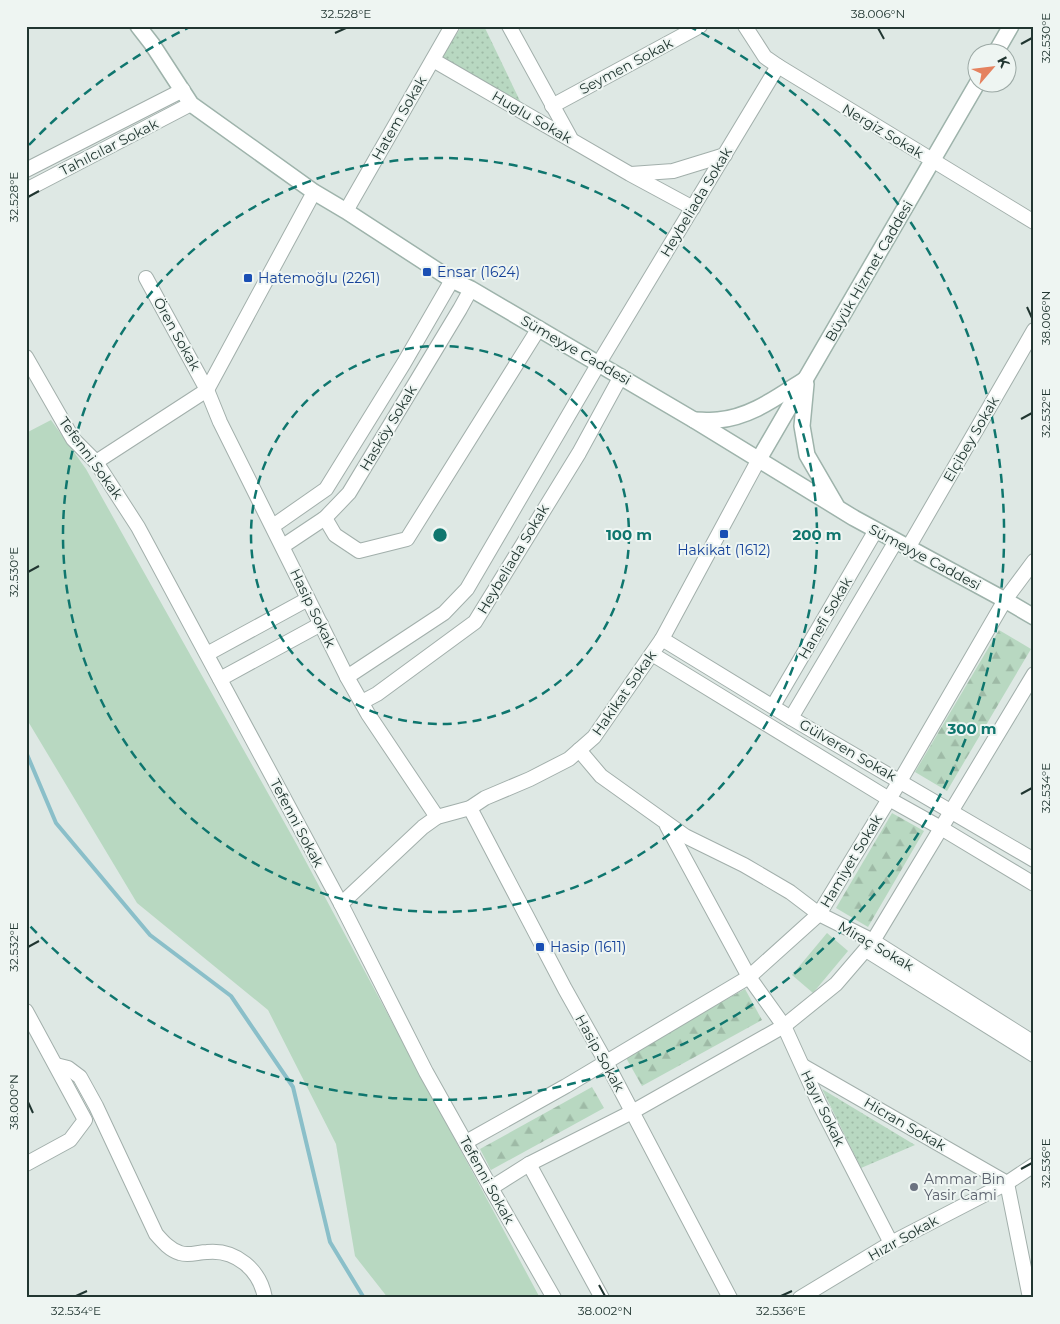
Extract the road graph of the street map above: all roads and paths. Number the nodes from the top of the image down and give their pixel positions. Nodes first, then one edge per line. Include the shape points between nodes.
1 (138, 26) edge
2 (146, 26) edge
3 (452, 26) edge
4 (509, 26) edge
5 (700, 26) edge
6 (745, 26) edge
7 (1011, 26) edge
8 (1002, 42) edge
9 (152, 44) junction
10 (433, 60) junction
11 (778, 66) junction
12 (183, 90) junction
13 (972, 92) edge
14 (191, 104) junction
15 (552, 106) junction
16 (570, 139) junction
17 (725, 155) junction
18 (932, 160) junction
19 (26, 170) edge
20 (630, 174) junction
21 (26, 190) edge
22 (314, 192) junction
23 (693, 208) junction
24 (346, 211) junction
25 (1031, 219) edge
26 (146, 278) dead end
27 (452, 280) junction
28 (471, 289) junction
29 (539, 328) junction
30 (1034, 330) edge
31 (26, 357) edge
32 (599, 363) junction
33 (621, 376) junction
34 (807, 378) junction
35 (207, 390) junction
36 (694, 420) junction
37 (759, 460) junction
38 (96, 462) junction
39 (838, 508) junction
40 (325, 518) junction
41 (273, 526) junction
42 (876, 530) junction
43 (902, 545) junction
44 (283, 546) junction
45 (1034, 561) edge
46 (308, 599) junction
47 (1005, 600) junction
48 (1034, 617) edge
49 (321, 624) junction
50 (662, 639) junction
51 (207, 654) junction
52 (652, 654) junction
53 (1034, 674) edge
54 (347, 676) junction
55 (220, 679) junction
56 (362, 702) junction
57 (773, 706) junction
58 (791, 718) junction
59 (580, 750) junction
60 (900, 780) junction
61 (889, 799) junction
62 (470, 808) junction
63 (952, 811) junction
64 (437, 817) junction
65 (666, 823) junction
66 (941, 828) junction
67 (1034, 860) edge
68 (1034, 884) edge
69 (341, 904) junction
70 (819, 914) junction
71 (870, 946) junction
72 (749, 977) junction
73 (26, 1011) edge
74 (784, 1026) junction
75 (1034, 1043) edge
76 (1034, 1055) edge
77 (606, 1062) junction
78 (56, 1065) junction
79 (803, 1066) junction
80 (632, 1112) junction
81 (466, 1142) junction
82 (26, 1164) edge
83 (529, 1164) junction
84 (1034, 1165) edge
85 (1007, 1183) junction
86 (490, 1188) junction
87 (891, 1243) junction
88 (265, 1298) edge
89 (554, 1298) edge
90 (602, 1298) edge
91 (730, 1298) edge
92 (800, 1298) edge
93 (1030, 1298) edge

1 - 9 street, Sümeyye Caddesi
2 - 9 street, Sümeyye Caddesi
3 - 10 street, Hatem Sokak
4 - 15 street
5 - 15 street, Seymen Sokak
6 - 11 street, Nergiz Sokak via 765,56
7 - 8 street
9 - 12 street, Sümeyye Caddesi
10 - 16 street, Huglu Sokak
10 - 24 street, Hatem Sokak
11 - 17 street, Heybeliada Sokak
11 - 18 street, Nergiz Sokak
12 - 14 street, Sümeyye Caddesi
12 - 19 street
13 - 18 street, Büyük Hizmet Caddesi
14 - 21 street, Tahılcılar Sokak
14 - 22 street, Sümeyye Caddesi
15 - 16 street
16 - 20 street, Huglu Sokak
17 - 20 street via 673,171
17 - 23 street, Heybeliada Sokak
18 - 25 street, Nergiz Sokak
18 - 34 street, Büyük Hizmet Caddesi
20 - 23 street, Huglu Sokak
22 - 24 street, Sümeyye Caddesi
22 - 35 street
23 - 32 street, Heybeliada Sokak
24 - 27 street, Sümeyye Caddesi
26 - 35 street, Ören Sokak
27 - 28 street, Sümeyye Caddesi
27 - 41 street via 326,489
28 - 29 street, Sümeyye Caddesi
28 - 40 street, Hasköy Sokak via 349,492
29 - 32 street, Sümeyye Caddesi
29 - 40 street via 406,539 359,550 335,535
30 - 43 street, Elçibey Sokak
31 - 38 street, Tefenni Sokak via 73,439
32 - 33 street, Sümeyye Caddesi
32 - 54 street, Heybeliada Sokak via 467,589 444,613
33 - 36 street, Sümeyye Caddesi
33 - 56 street, Heybeliada Sokak via 475,622
34 - 36 street via 762,407 738,416
34 - 37 street, Büyük Hizmet Caddesi
34 - 39 street via 802,426 808,455
35 - 38 street
35 - 41 street, Hasip Sokak
36 - 37 street, Sümeyye Caddesi
37 - 39 street, Sümeyye Caddesi
37 - 50 street, Hakikat Sokak
38 - 51 street, Tefenni Sokak via 138,527
39 - 42 street, Sümeyye Caddesi
40 - 44 street, Hasköy Sokak
41 - 44 street, Hasip Sokak
42 - 43 street, Sümeyye Caddesi
42 - 57 street, Hanefi Sokak
43 - 47 street, Sümeyye Caddesi
43 - 58 street, Elçibey Sokak
44 - 46 street, Hasip Sokak
45 - 47 street, Hamiyet Sokak
46 - 49 street, Hasip Sokak
46 - 51 street
47 - 48 street, Sümeyye Caddesi
47 - 60 street, Hamiyet Sokak
49 - 54 street, Hasip Sokak
49 - 55 street
50 - 52 street, Hakikat Sokak
50 - 57 street, Gülveren Sokak
51 - 55 street, Tefenni Sokak
52 - 59 street, Hakikat Sokak via 594,737
52 - 61 street
53 - 63 street
54 - 56 street, Hasip Sokak
55 - 69 street, Tefenni Sokak
56 - 64 street, Hasip Sokak
57 - 58 street, Gülveren Sokak
58 - 60 street, Gülveren Sokak
59 - 62 street, Hakikat Sokak via 569,759
59 - 65 street, Miraç Sokak via 602,776
60 - 61 street, Hamiyet Sokak
60 - 63 street, Gülveren Sokak
61 - 66 street
61 - 70 street, Hamiyet Sokak
62 - 64 street, Hakikat Sokak
62 - 77 street, Hasip Sokak
63 - 66 street
63 - 67 street, Gülveren Sokak
64 - 69 street, Hakikat Sokak
65 - 70 street, Miraç Sokak via 790,892
65 - 72 street, Miraç Sokak
66 - 68 street
66 - 71 street
69 - 81 street, Tefenni Sokak via 426,1072
70 - 71 street, Miraç Sokak
70 - 72 street, Hamiyet Sokak
71 - 74 street via 836,984
71 - 75 street, Miraç Sokak
71 - 76 street
72 - 74 street, Hayır Sokak
72 - 77 street, Hamiyet Sokak
73 - 78 street
74 - 79 street, Hayır Sokak
74 - 80 street
77 - 80 street, Hasip Sokak
77 - 81 street, Hamiyet Sokak
78 - 82 street via 85,1120 70,1140
78 - 88 street via 68,1068 80,1077 156,1234 168,1247 181,1253 226,1252 243,1261 256,1273
79 - 85 street, Hicran Sokak
79 - 87 street, Hayır Sokak
80 - 83 street
80 - 91 street, Hasip Sokak
81 - 86 street, Tefenni Sokak
83 - 86 street
83 - 90 street
84 - 85 street, Hızır Sokak
85 - 87 street, Hızır Sokak
85 - 93 street
86 - 89 street, Tefenni Sokak
87 - 92 street, Hızır Sokak

